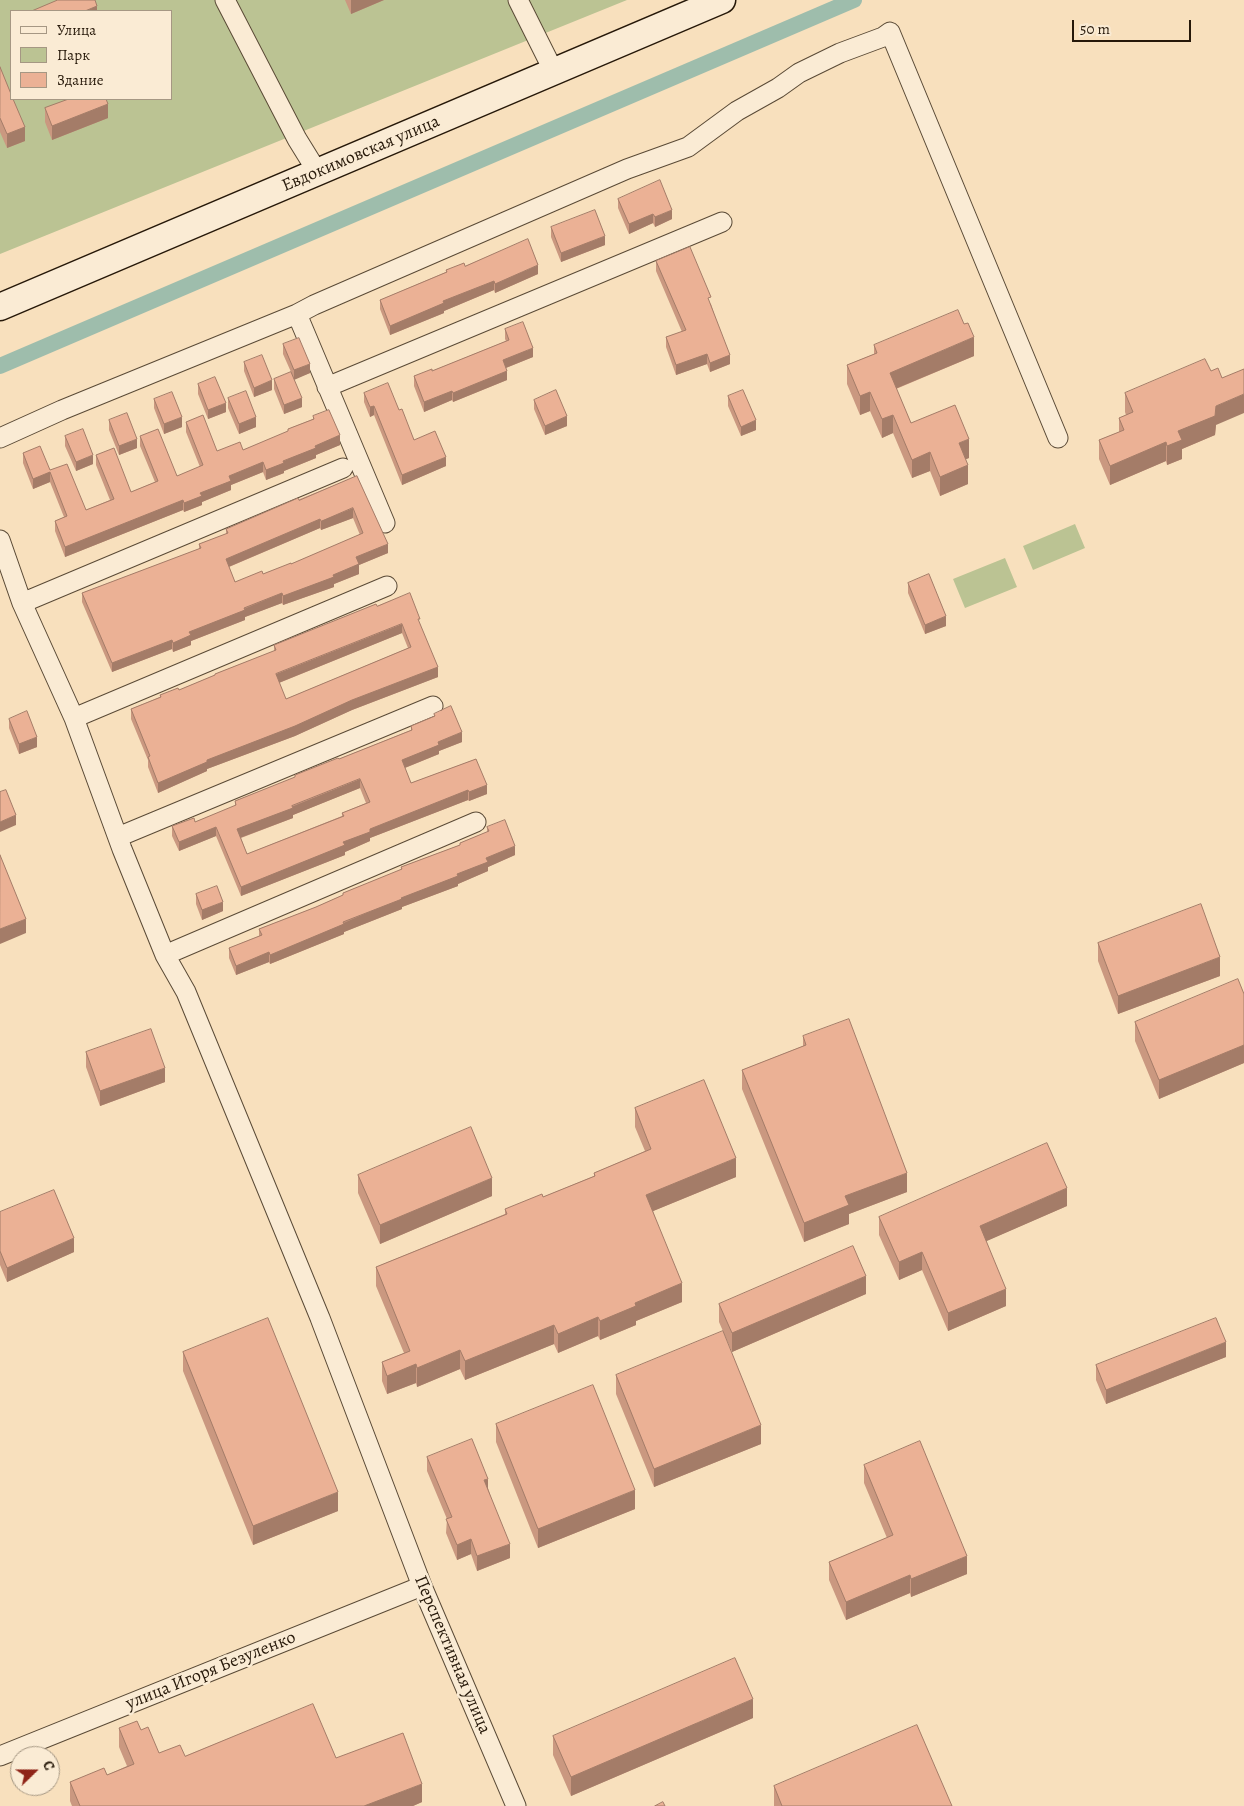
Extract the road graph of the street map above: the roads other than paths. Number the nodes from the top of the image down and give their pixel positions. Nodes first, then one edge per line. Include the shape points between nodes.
1 (225, 0) edge
2 (518, 0) edge
3 (722, 0) edge
4 (554, 72) junction
5 (318, 173) junction
6 (722, 222) dead end
7 (0, 307) edge
8 (297, 314) junction
9 (327, 387) junction
10 (0, 438) edge
11 (1058, 438) dead end
12 (343, 468) dead end
13 (385, 524) dead end
14 (0, 540) edge
15 (387, 586) dead end
16 (22, 604) junction
17 (432, 706) dead end
18 (74, 718) junction
19 (476, 822) dead end
20 (118, 837) junction
21 (165, 955) junction
22 (422, 1586) junction
23 (0, 1756) edge
24 (516, 1806) edge

1 - 5 street
2 - 4 street
3 - 4 main road, Евдокимовская улица
4 - 5 main road, Евдокимовская улица
5 - 7 main road, Евдокимовская улица
6 - 9 street
8 - 9 street
8 - 10 street
8 - 11 street via 627,169 688,147 737,111 799,73 890,32
9 - 13 street
12 - 16 street
14 - 16 street, Перспективная улица
15 - 18 street
16 - 18 street, Перспективная улица
17 - 20 street
18 - 20 street, Перспективная улица
19 - 21 street
20 - 21 street, Перспективная улица
21 - 22 street, Перспективная улица via 186,992 256,1159
22 - 23 street, улица Игоря Безуленко
22 - 24 street, Перспективная улица

